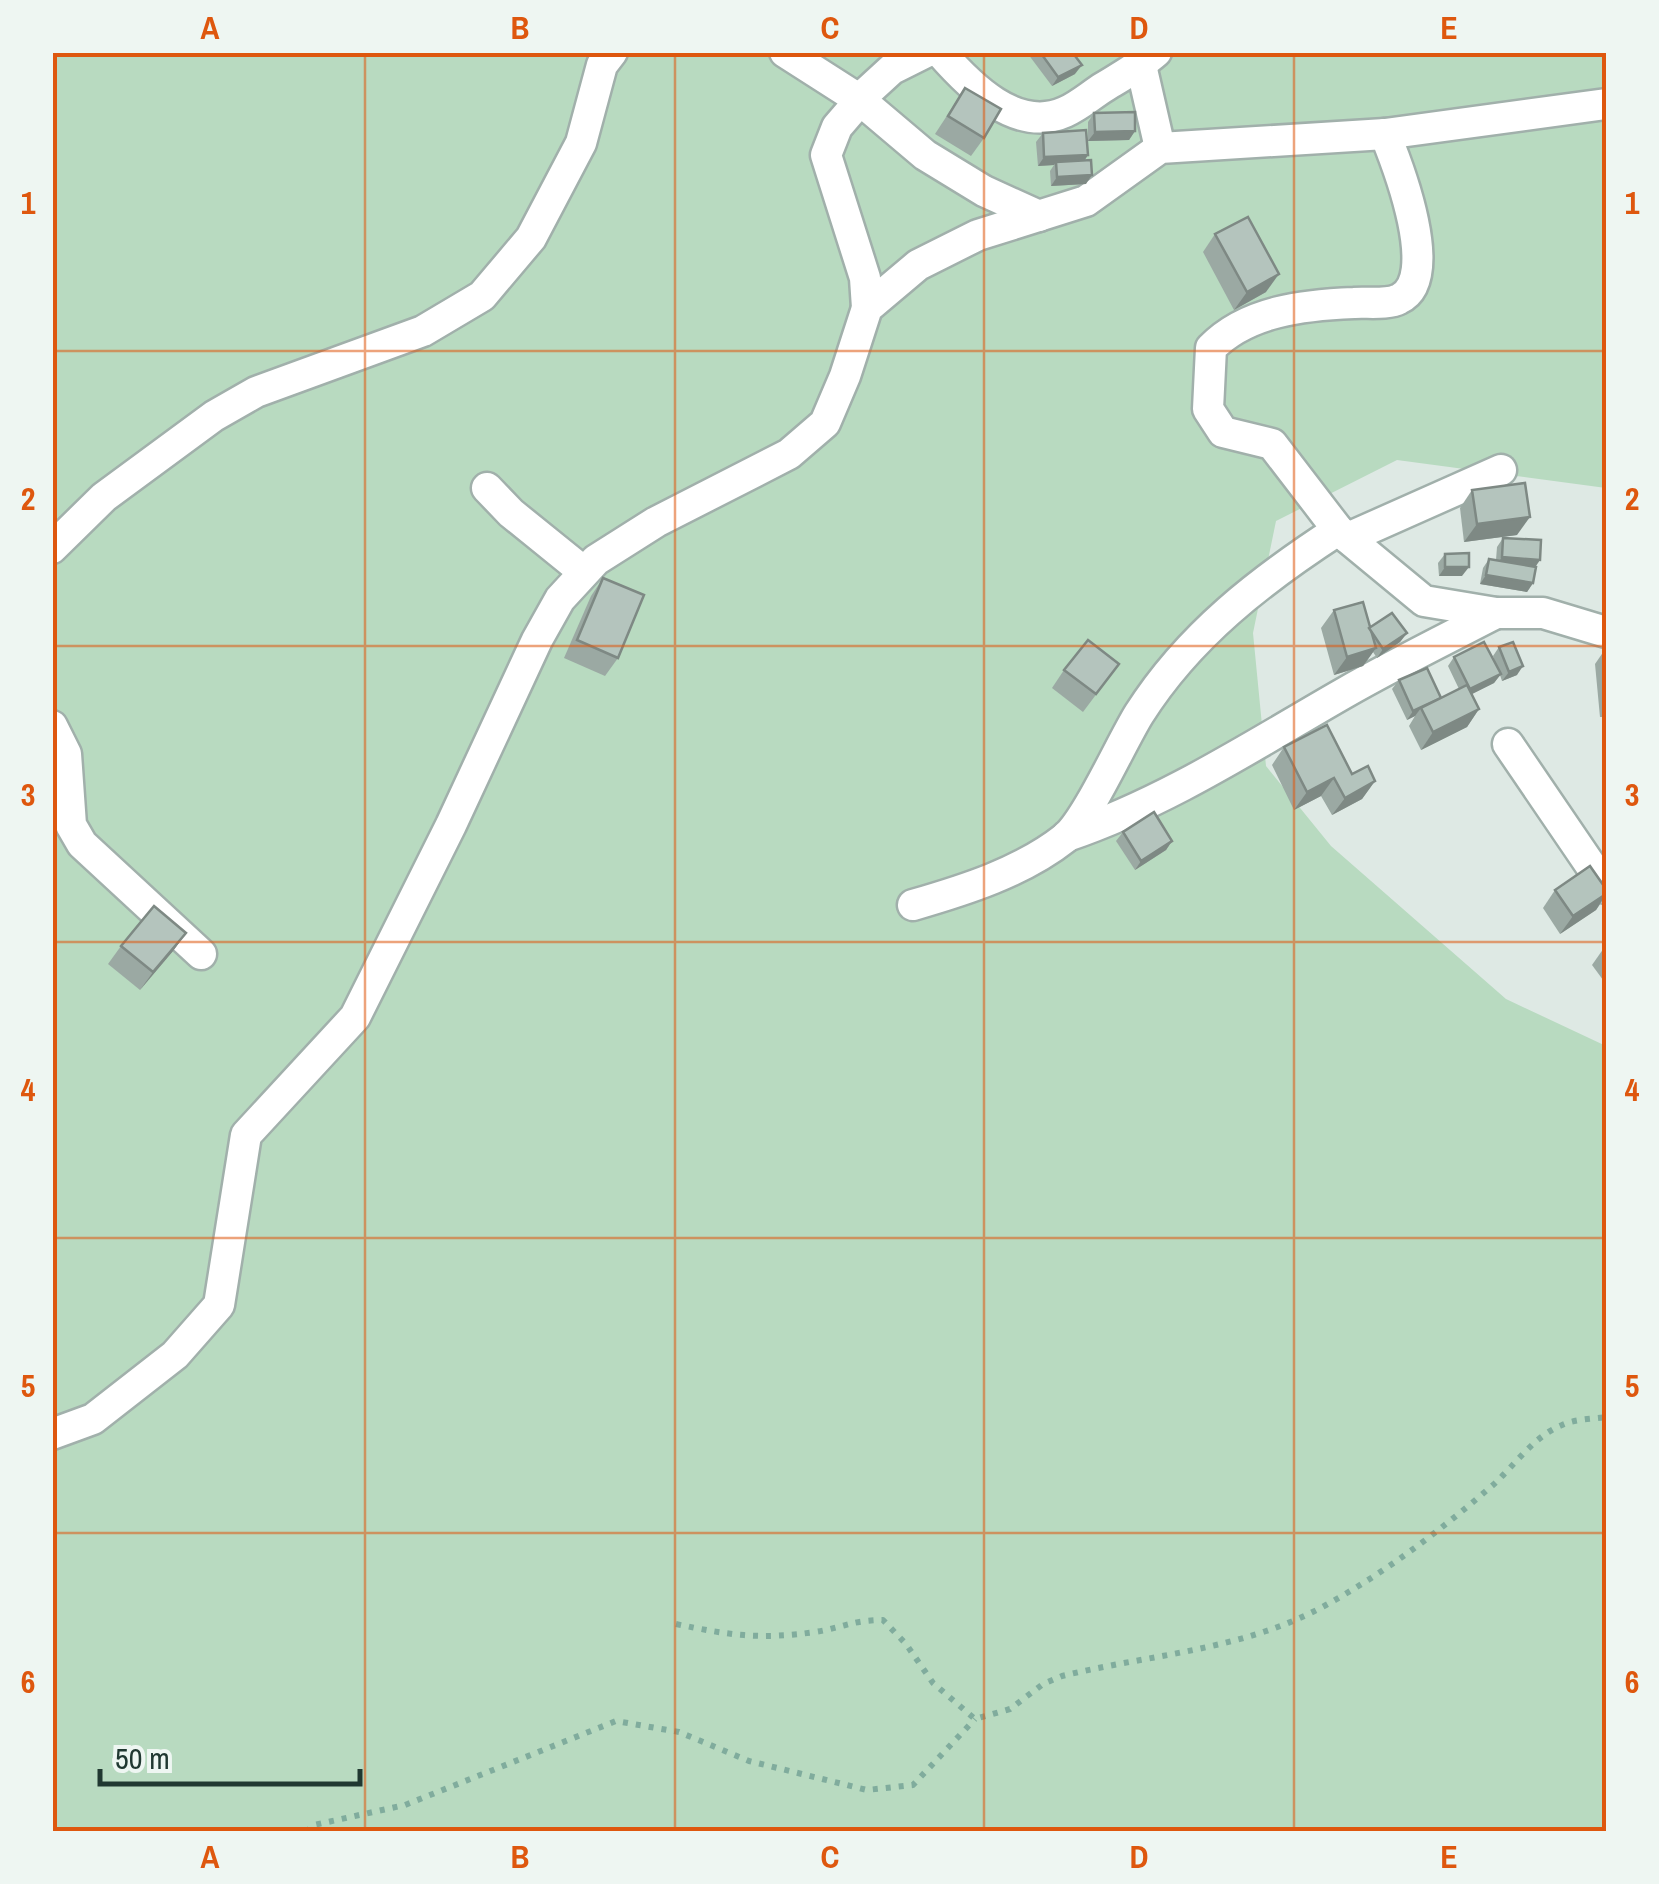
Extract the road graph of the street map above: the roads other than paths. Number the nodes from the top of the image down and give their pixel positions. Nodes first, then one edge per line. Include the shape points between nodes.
1 (612, 52) edge
2 (785, 52) edge
3 (926, 52) edge
4 (940, 52) edge
5 (1145, 57) edge
6 (860, 100) junction
7 (1606, 104) edge
8 (1385, 134) junction
9 (1160, 148) junction
10 (1039, 216) junction
11 (867, 308) junction
12 (1501, 470) dead end
13 (487, 488) dead end
14 (1343, 534) junction
15 (52, 548) edge
16 (584, 572) junction
17 (1496, 612) junction
18 (1606, 632) edge
19 (52, 726) edge
20 (1508, 744) dead end
21 (1067, 836) junction
22 (1606, 888) edge
23 (912, 905) dead end
24 (201, 954) dead end
25 (52, 1434) edge

1 - 15 street via 602,65 581,143 531,238 482,296 423,332 256,392 214,416 104,497
2 - 6 street
3 - 6 street via 892,69
4 - 5 street via 995,103 1029,117 1062,114
5 - 9 street
6 - 10 street via 926,155
6 - 11 street via 837,127 826,155 866,278
7 - 8 street
8 - 9 street
8 - 14 street via 1410,206 1418,264 1413,287 1398,300 1319,304 1270,315 1230,329 1212,348 1208,409 1223,432 1272,444
9 - 10 street via 1086,201
10 - 11 street via 978,234 918,265
11 - 16 street via 824,423 789,454 656,522
12 - 14 street
13 - 16 street
14 - 17 street via 1424,601
14 - 21 street via 1277,570 1212,624 1140,711
16 - 25 street via 537,640 355,1016 246,1135 219,1305 175,1355 94,1419
17 - 18 street via 1543,612
17 - 21 street via 1202,776 1119,819
19 - 24 street via 66,754 70,825 82,844
20 - 22 street
21 - 23 street via 965,890

